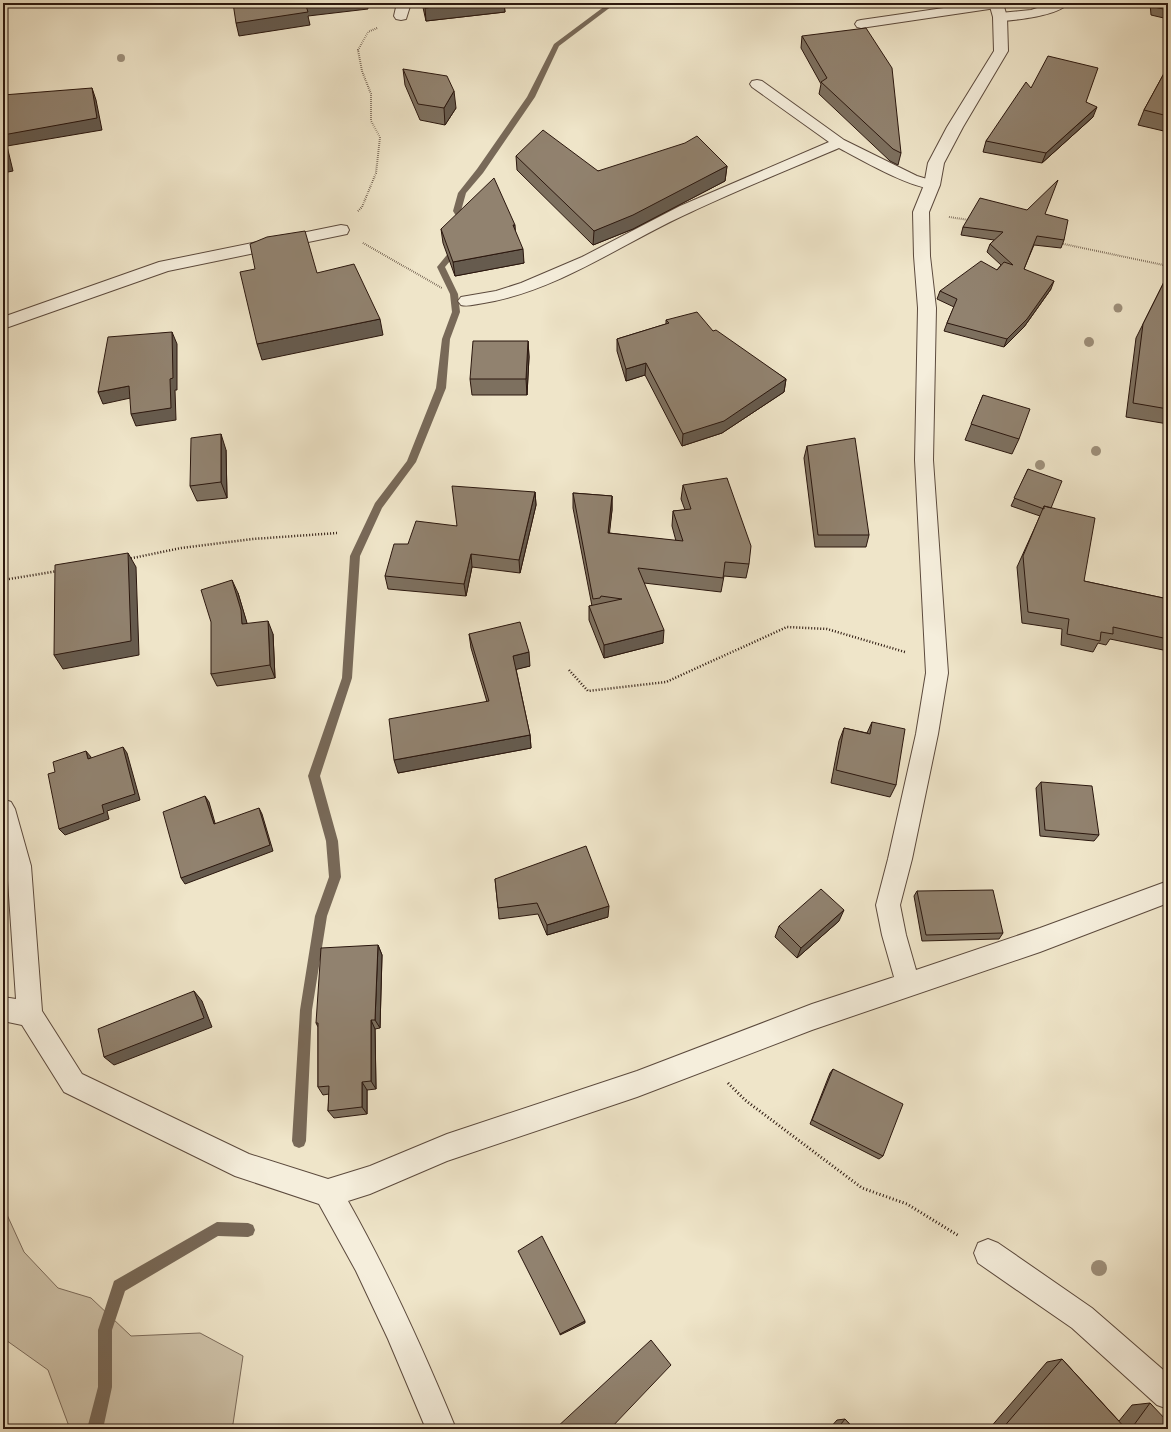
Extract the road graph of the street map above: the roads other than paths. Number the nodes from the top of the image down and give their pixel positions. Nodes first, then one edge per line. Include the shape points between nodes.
1 (1062, 3) edge
2 (997, 8) edge
3 (861, 24) dead end
4 (757, 84) dead end
5 (839, 143) junction
6 (932, 185) junction
7 (341, 230) road end
8 (466, 300) road end
9 (3, 323) edge
10 (3, 809) edge
11 (1168, 892) edge
12 (908, 984) junction
13 (3, 1009) edge
14 (30, 1014) junction
15 (328, 1193) junction
16 (988, 1253) road end
17 (1168, 1394) edge
18 (441, 1429) edge

1 - 2 lane via 1045,12 1021,17
2 - 3 lane
2 - 6 street via 1001,51 936,163
4 - 5 lane
5 - 6 lane via 912,179
5 - 8 lane via 685,208 587,260 533,284 497,296
6 - 12 street via 921,212 927,308 924,460 937,672 927,734 888,905
7 - 9 street via 165,266
10 - 14 street via 19,866
11 - 12 street via 1040,940
12 - 15 street via 812,1017 637,1084 447,1148 370,1180
13 - 14 street
14 - 15 street via 73,1083 245,1166
15 - 18 street via 366,1261
16 - 17 street via 1082,1318

